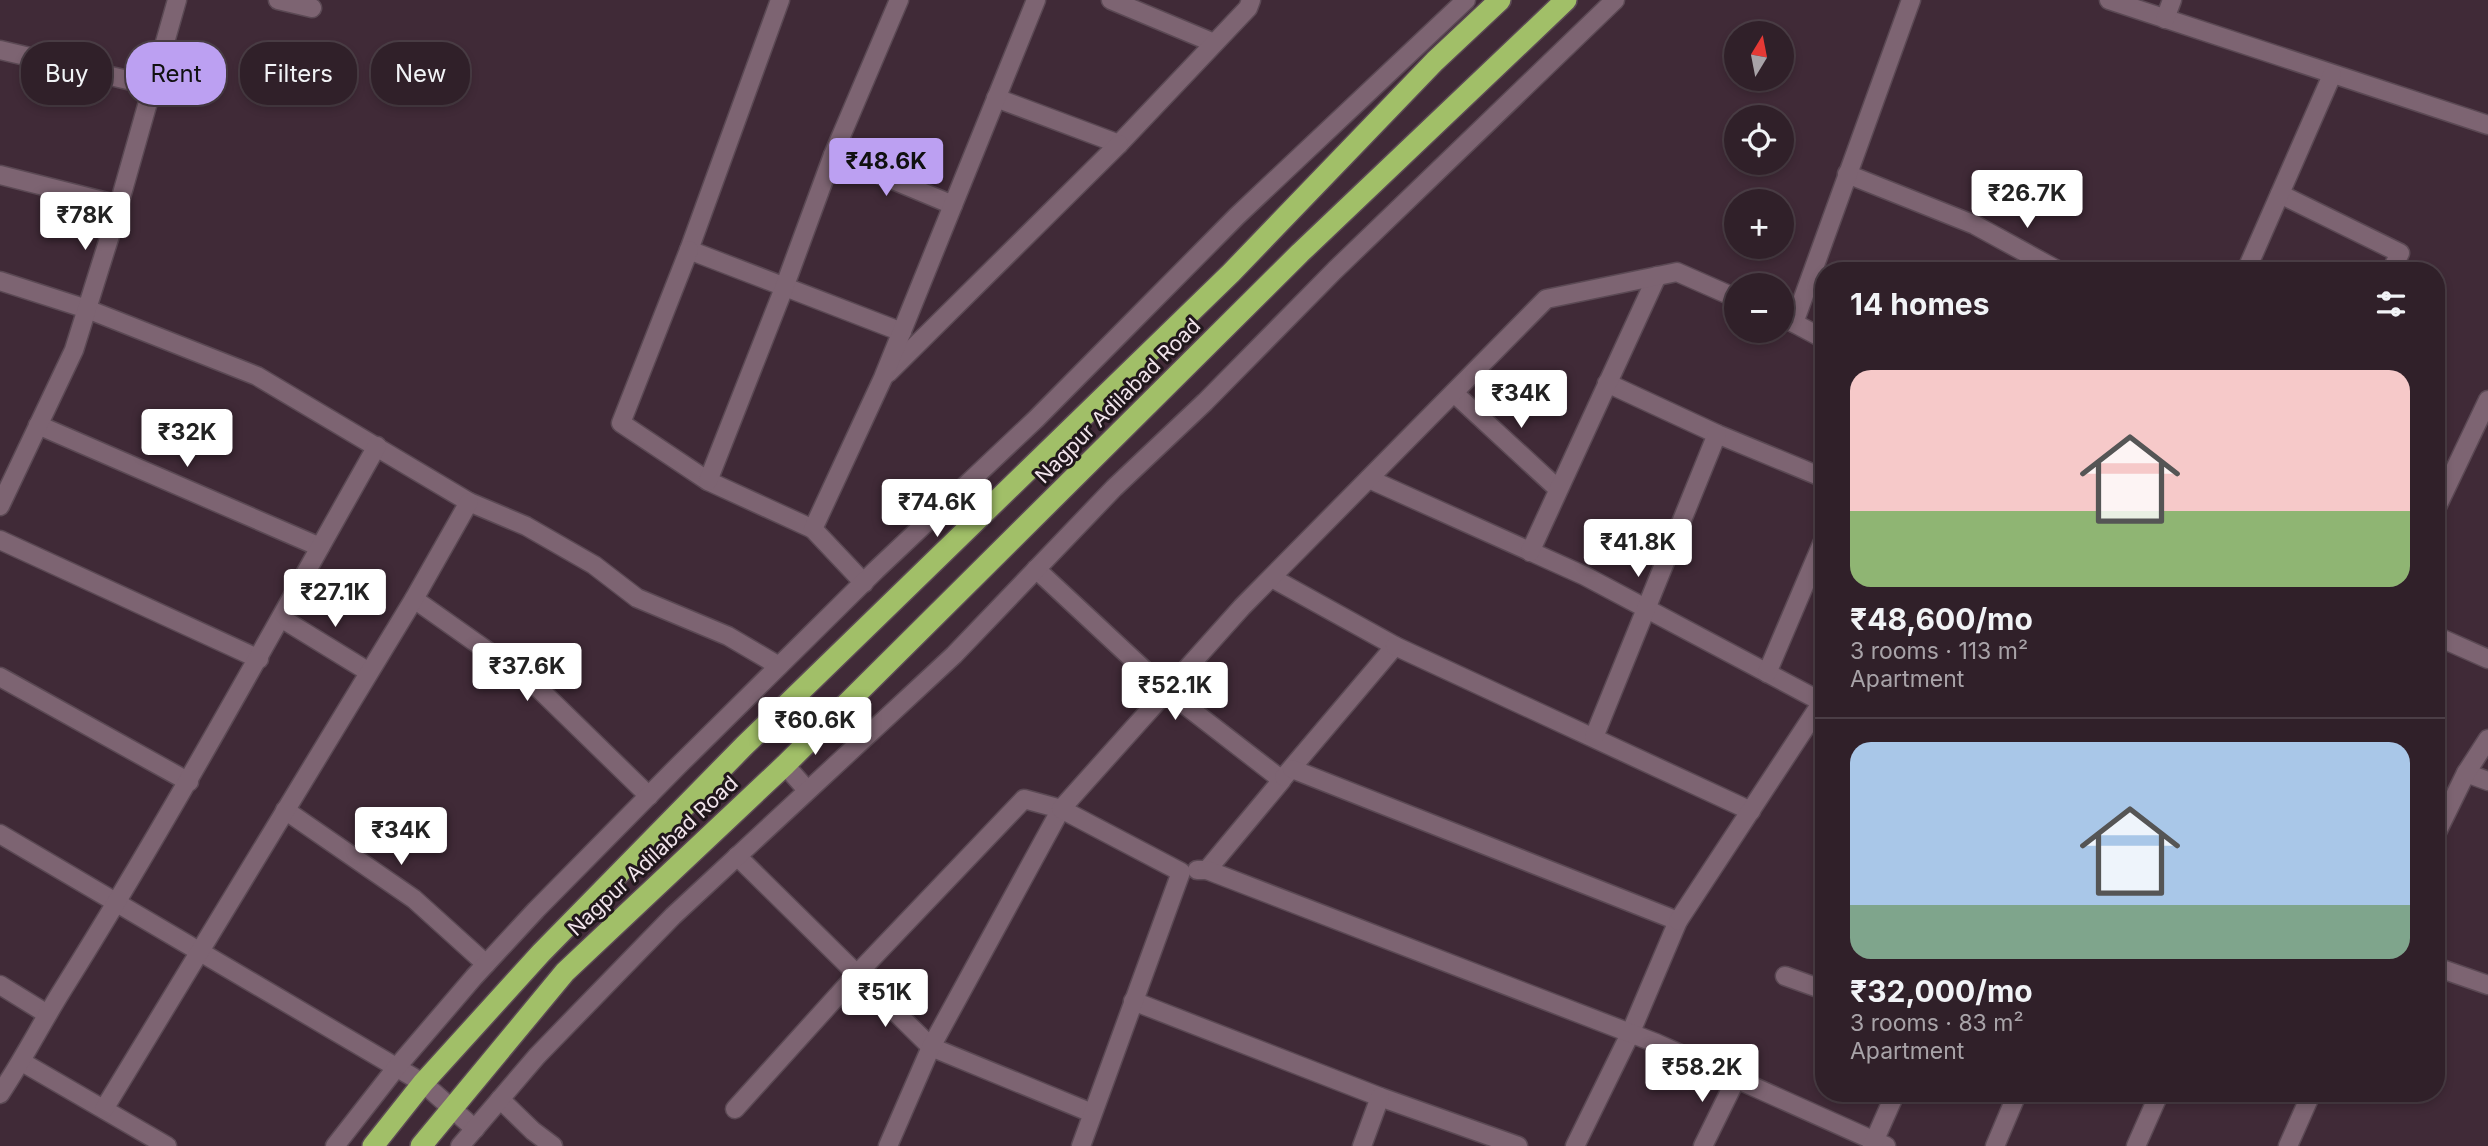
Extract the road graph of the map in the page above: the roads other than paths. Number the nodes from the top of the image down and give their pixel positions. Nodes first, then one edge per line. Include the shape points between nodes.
1 (177, 0) edge
2 (278, 0) edge
3 (780, 0) edge
4 (899, 0) edge
5 (1036, 0) edge
6 (1111, 0) edge
7 (1251, 0) edge
8 (1466, 0) edge
9 (1500, 0) edge
10 (1566, 0) edge
11 (1615, 0) edge
12 (1911, 0) edge
13 (2109, 0) edge
14 (2172, 0) edge
15 (312, 8) dead end
16 (2165, 19) junction
17 (165, 42) edge
18 (1214, 43) junction
19 (0, 50) edge
20 (2332, 75) junction
21 (126, 80) edge
22 (996, 98) junction
23 (148, 105) edge
24 (2488, 125) edge
25 (1119, 144) junction
26 (833, 155) junction
27 (0, 174) edge
28 (1847, 174) junction
29 (2280, 194) junction
30 (119, 205) junction
31 (953, 205) junction
32 (689, 250) junction
33 (2043, 262) edge
34 (2250, 262) edge
35 (2396, 262) edge
36 (1657, 276) junction
37 (0, 281) edge
38 (784, 288) junction
39 (1724, 293) edge
40 (1794, 305) edge
41 (87, 309) junction
42 (1794, 323) edge
43 (902, 332) junction
44 (1815, 334) edge
45 (883, 378) junction
46 (1608, 383) junction
47 (1454, 393) junction
48 (2488, 400) edge
49 (38, 425) junction
50 (1717, 434) junction
51 (377, 446) junction
52 (1815, 474) edge
53 (1369, 479) junction
54 (708, 481) junction
55 (1558, 489) junction
56 (2445, 490) edge
57 (469, 502) junction
58 (0, 506) edge
59 (813, 529) junction
60 (0, 540) edge
61 (320, 547) junction
62 (1530, 552) junction
63 (1815, 560) edge
64 (1036, 569) junction
65 (1272, 578) junction
66 (864, 583) junction
67 (414, 599) junction
68 (1646, 610) junction
69 (281, 618) junction
70 (2445, 640) edge
71 (1395, 646) junction
72 (258, 659) junction
73 (2488, 659) edge
74 (779, 666) junction
75 (369, 672) junction
76 (1767, 673) junction
77 (0, 677) edge
78 (1167, 691) junction
79 (1815, 699) edge
80 (1815, 715) edge
81 (1594, 737) junction
82 (2488, 738) edge
83 (785, 765) junction
84 (2466, 773) junction
85 (1287, 774) junction
86 (2488, 781) edge
87 (189, 782) junction
88 (807, 790) junction
89 (2445, 795) edge
90 (649, 796) junction
91 (2454, 798) junction
92 (1061, 808) junction
93 (285, 810) junction
94 (1751, 811) junction
95 (2445, 816) edge
96 (0, 835) edge
97 (737, 856) junction
98 (1207, 870) junction
99 (1181, 872) junction
100 (117, 903) junction
101 (1678, 921) junction
102 (199, 952) junction
103 (486, 964) junction
104 (2445, 970) edge
105 (857, 974) junction
106 (1785, 976) dead end
107 (0, 985) edge
108 (2488, 985) edge
109 (1815, 987) edge
110 (1133, 1001) junction
111 (47, 1014) junction
112 (1630, 1034) junction
113 (931, 1047) junction
114 (22, 1062) junction
115 (396, 1068) junction
116 (1736, 1079) junction
117 (423, 1083) junction
118 (0, 1094) edge
119 (1380, 1097) junction
120 (500, 1100) junction
121 (1892, 1102) edge
122 (2014, 1102) edge
123 (2155, 1102) edge
124 (2307, 1102) edge
125 (451, 1107) junction
126 (734, 1109) dead end
127 (103, 1110) junction
128 (1092, 1113) junction
129 (475, 1129) junction
130 (1878, 1144) edge
131 (167, 1146) edge
132 (335, 1146) edge
133 (373, 1146) edge
134 (421, 1146) edge
135 (460, 1146) edge
136 (553, 1146) edge
137 (888, 1146) edge
138 (1081, 1146) edge
139 (1362, 1146) edge
140 (1518, 1146) edge
141 (1574, 1146) edge
142 (1703, 1146) edge
143 (1995, 1146) edge
144 (2136, 1146) edge
145 (2288, 1146) edge

1 - 17 street
2 - 15 street
3 - 32 street
4 - 26 street
5 - 22 street
6 - 18 street
7 - 18 street
8 - 66 street via 1237,216 1036,419
9 - 117 highway, Nagpur Adilabad Road via 1434,61 1231,273 744,746 541,953
10 - 83 highway, Nagpur Adilabad Road via 1300,253
11 - 64 street via 1335,270
12 - 28 street
13 - 16 street
14 - 16 street
16 - 20 street
18 - 25 street
19 - 21 street
20 - 24 street
20 - 29 street
22 - 25 street
22 - 31 street
23 - 30 street
25 - 45 street
26 - 31 street
26 - 38 street
27 - 30 street
28 - 33 street via 1975,225
28 - 40 street
29 - 34 street
29 - 35 street via 2400,253
30 - 41 street
31 - 43 street
32 - 38 street
32 - 54 street via 621,423
36 - 39 street via 1677,272
36 - 46 street
36 - 47 street via 1546,299
37 - 41 street
38 - 43 street
38 - 54 street
41 - 49 street via 74,350
41 - 51 street via 257,376
42 - 44 street
43 - 45 street
45 - 59 street
46 - 50 street
46 - 55 street
47 - 53 street
47 - 55 street
48 - 56 street
49 - 58 street
49 - 61 street
50 - 52 street
50 - 68 street
51 - 57 street
51 - 61 street
53 - 62 street
53 - 65 street
54 - 59 street
55 - 62 street
57 - 67 street
57 - 74 street via 526,526 594,565 638,598 728,636
59 - 66 street
60 - 72 street
61 - 69 street
62 - 68 street
63 - 76 street
64 - 78 street
64 - 88 street via 954,655
65 - 71 street
65 - 78 street
66 - 74 street
67 - 75 street
67 - 90 street via 533,683
68 - 76 street
68 - 81 street
69 - 72 street
69 - 75 street
70 - 73 street
71 - 81 street
71 - 85 street
72 - 87 street
74 - 90 street
75 - 93 street
76 - 79 street
77 - 87 street
78 - 85 street
78 - 92 street
80 - 94 street
81 - 94 street
82 - 84 street
83 - 88 street
83 - 125 highway, Nagpur Adilabad Road via 565,972
84 - 86 street
84 - 91 street
85 - 98 street
85 - 101 street
87 - 100 street
88 - 97 street
89 - 91 street
90 - 103 street
91 - 95 street
92 - 99 street
92 - 105 street via 1024,799
92 - 113 street
93 - 102 street
93 - 103 street via 414,899
94 - 101 street
96 - 100 street
97 - 105 street
97 - 120 street via 537,1056
98 - 99 street
98 - 112 street
99 - 110 street
100 - 102 street
100 - 111 street
101 - 112 street
102 - 115 street
102 - 127 street
103 - 115 street
104 - 108 street
105 - 113 street
105 - 126 street
106 - 109 street
107 - 111 street
110 - 119 street
110 - 128 street
111 - 114 street
112 - 116 street
112 - 141 street
113 - 128 street
113 - 137 street
114 - 118 street
114 - 127 street
115 - 117 street
115 - 132 street
116 - 130 street
116 - 142 street
117 - 125 street
117 - 133 highway, Nagpur Adilabad Road
119 - 139 street
119 - 140 street
120 - 129 street
120 - 136 street
121 - 130 street
122 - 143 street
123 - 144 street
124 - 145 street
125 - 129 street
125 - 134 highway, Nagpur Adilabad Road
127 - 131 street
128 - 138 street
129 - 135 street

